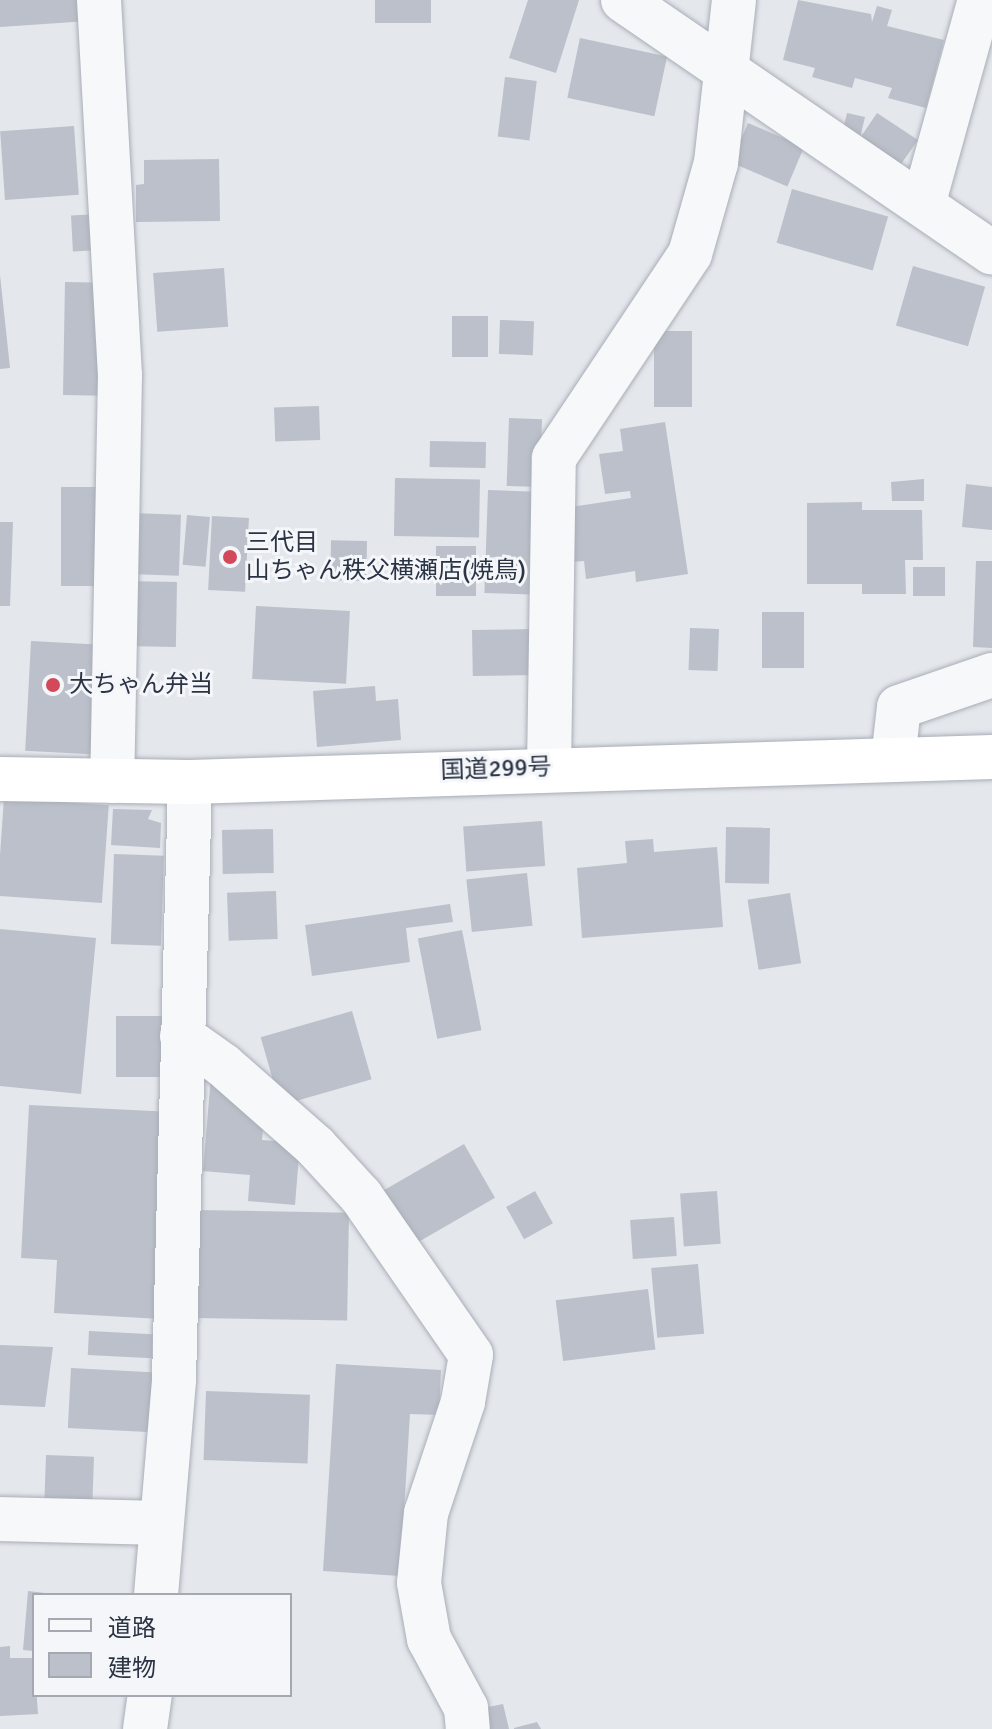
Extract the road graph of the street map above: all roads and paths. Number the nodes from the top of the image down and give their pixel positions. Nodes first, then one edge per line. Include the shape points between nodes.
1 (99, 0) edge
2 (623, 0) edge
3 (734, 0) edge
4 (980, 0) edge
5 (728, 69) junction
6 (923, 205) junction
7 (992, 253) edge
8 (992, 675) edge
9 (992, 757) edge
10 (893, 759) junction
11 (549, 767) junction
12 (0, 779) edge
13 (112, 781) junction
14 (190, 782) junction
15 (182, 1036) junction
16 (0, 1519) edge
17 (161, 1523) junction
18 (156, 1593) edge
19 (150, 1697) edge
20 (145, 1729) edge
21 (468, 1729) edge

1 - 13 street via 120,375
2 - 5 street
3 - 5 street
4 - 6 street
5 - 6 street
5 - 11 street via 716,163 690,254 554,458
6 - 7 street
8 - 10 street via 899,707
9 - 10 highway, 国道299号
10 - 11 highway, 国道299号
11 - 14 highway, 国道299号
12 - 13 highway, 国道299号
13 - 14 highway, 国道299号
14 - 15 street
15 - 17 street via 174,1379
15 - 21 street via 223,1065 361,1196 471,1355 463,1402 426,1513 419,1583 429,1639 466,1708
16 - 17 street
17 - 18 street
19 - 20 street

